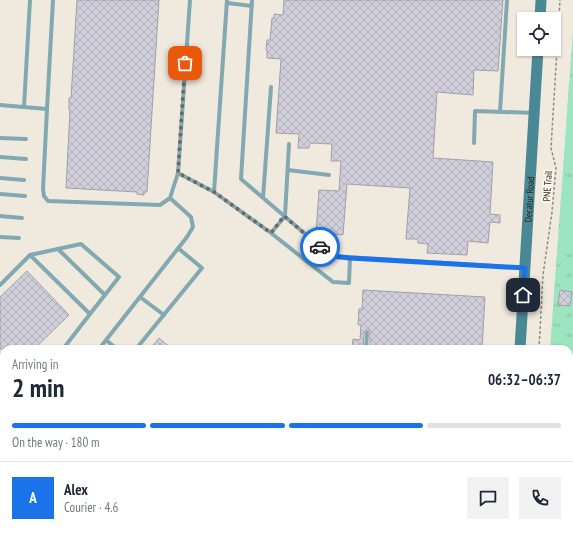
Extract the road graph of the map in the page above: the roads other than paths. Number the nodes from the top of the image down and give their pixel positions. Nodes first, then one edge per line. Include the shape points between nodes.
1 (30, 0) edge
2 (53, 0) edge
3 (190, 0) edge
4 (252, 0) edge
5 (507, 0) edge
6 (541, 0) edge
7 (227, 2) edge
8 (252, 6) junction
9 (540, 12) edge
10 (538, 56) edge
11 (271, 87) dead end
12 (0, 106) edge
13 (24, 107) junction
14 (47, 109) junction
15 (500, 112) junction
16 (534, 113) junction
17 (0, 138) edge
18 (26, 140) dead end
19 (474, 143) dead end
20 (289, 144) dead end
21 (0, 157) edge
22 (26, 159) dead end
23 (288, 170) junction
24 (178, 173) junction
25 (329, 175) dead end
26 (0, 178) edge
27 (24, 180) dead end
28 (214, 192) junction
29 (0, 194) edge
30 (24, 196) dead end
31 (170, 198) junction
32 (263, 198) junction
33 (0, 216) edge
34 (284, 216) junction
35 (22, 218) dead end
36 (271, 233) junction
37 (0, 237) edge
38 (19, 238) dead end
39 (178, 248) junction
40 (58, 249) junction
41 (30, 255) junction
42 (350, 258) junction
43 (525, 268) junction
44 (0, 285) edge
45 (105, 295) junction
46 (140, 297) junction
47 (90, 314) junction
48 (164, 315) junction
49 (367, 333) dead end
50 (106, 340) junction
51 (66, 345) edge
52 (102, 345) edge
53 (112, 345) edge
54 (139, 345) edge
55 (366, 345) edge
56 (520, 345) edge

1 - 13 lane
2 - 14 lane
3 - 24 lane
4 - 8 lane
5 - 15 lane
6 - 9 street
7 - 8 lane
7 - 28 lane
8 - 32 lane via 242,179
10 - 16 street, Decatur Road
11 - 32 lane
12 - 13 lane
13 - 14 lane
14 - 31 lane via 43,189 48,201 160,205
15 - 16 lane
15 - 19 lane via 475,112
16 - 43 street, Decatur Road
17 - 18 lane
20 - 23 lane
21 - 22 lane
23 - 25 lane
23 - 34 lane
24 - 28 lane
24 - 31 lane
26 - 27 lane
28 - 36 lane
29 - 30 lane
31 - 39 lane via 191,217 193,228
32 - 34 lane
33 - 35 lane
34 - 36 lane
34 - 42 lane via 331,256
36 - 42 lane via 333,282 349,283
37 - 38 lane
39 - 46 lane
39 - 48 lane via 202,268
40 - 41 lane
40 - 45 lane
40 - 45 lane via 81,244 119,277
41 - 44 lane
41 - 47 lane
42 - 43 lane
43 - 56 street, Decatur Road
45 - 47 lane
46 - 48 lane
46 - 50 lane
47 - 51 lane
48 - 54 lane
49 - 55 lane
50 - 52 lane
50 - 53 lane

